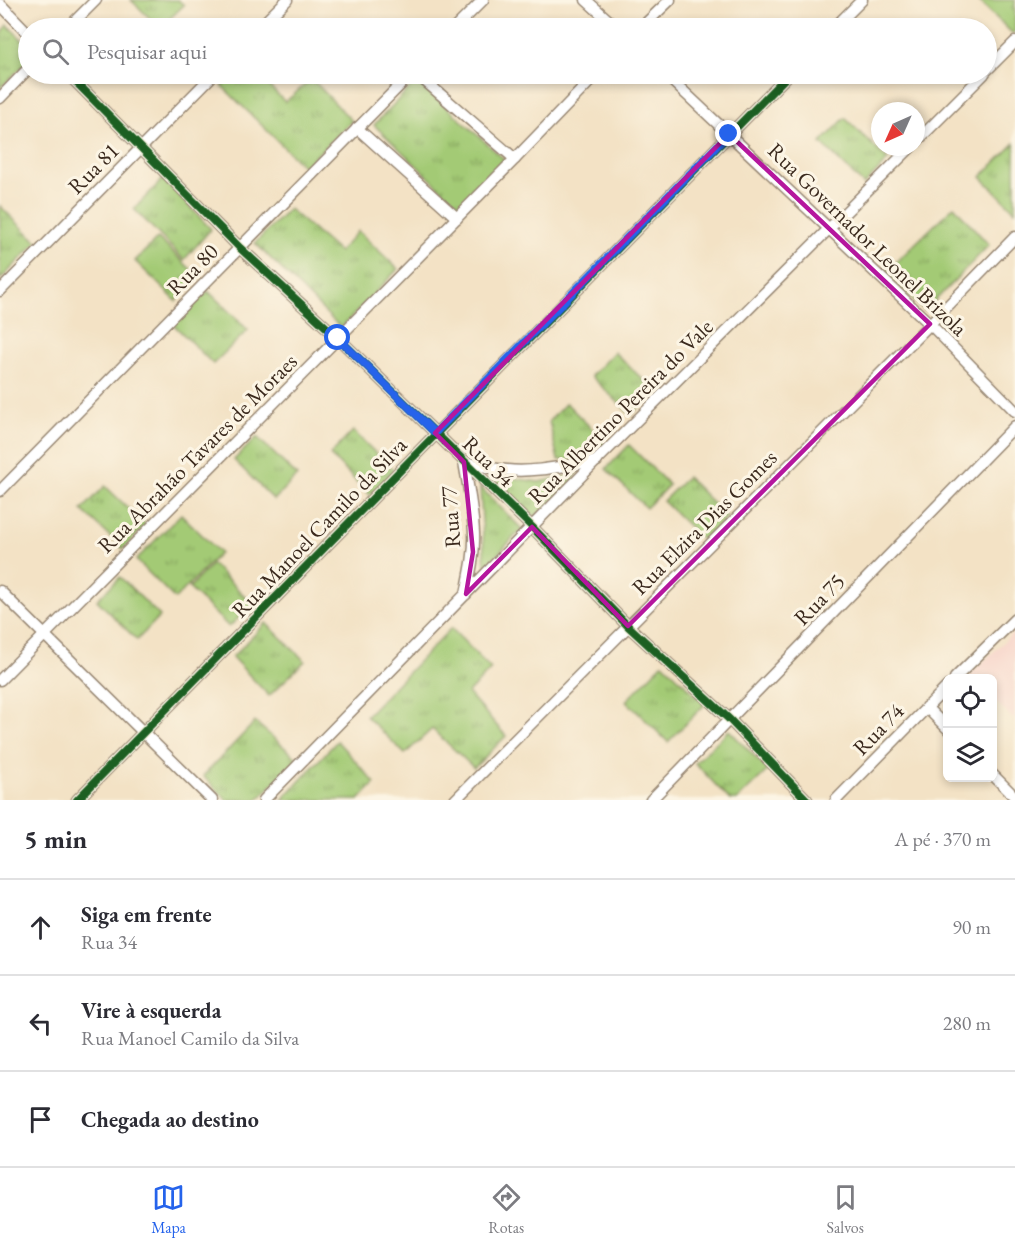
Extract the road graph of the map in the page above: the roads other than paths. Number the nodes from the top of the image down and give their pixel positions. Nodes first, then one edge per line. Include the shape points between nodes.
1 (8, 0) edge
2 (96, 0) edge
3 (287, 0) edge
4 (483, 0) edge
5 (586, 0) edge
6 (670, 0) edge
7 (862, 0) edge
8 (0, 4) edge
9 (5, 13) edge
10 (78, 18) edge
11 (269, 18) edge
12 (465, 18) edge
13 (606, 18) edge
14 (651, 18) edge
15 (846, 18) edge
16 (18, 24) edge
17 (1015, 42) edge
18 (997, 60) edge
19 (18, 79) edge
20 (78, 84) edge
21 (204, 84) edge
22 (401, 84) edge
23 (429, 84) edge
24 (587, 84) edge
25 (676, 84) edge
26 (779, 84) edge
27 (973, 84) edge
28 (0, 98) edge
29 (357, 128) junction
30 (925, 133) edge
31 (729, 134) junction
32 (141, 148) junction
33 (902, 156) edge
34 (515, 159) junction
35 (457, 218) junction
36 (829, 230) junction
37 (1015, 237) edge
38 (240, 248) junction
39 (0, 291) edge
40 (930, 324) junction
41 (338, 338) junction
42 (1015, 411) edge
43 (1015, 426) edge
44 (435, 433) junction
45 (597, 460) junction
46 (464, 462) junction
47 (0, 491) edge
48 (532, 527) junction
49 (0, 591) edge
50 (466, 594) junction
51 (1013, 624) edge
52 (628, 626) junction
53 (45, 635) junction
54 (959, 674) edge
55 (0, 680) edge
56 (943, 691) edge
57 (926, 707) junction
58 (730, 720) junction
59 (947, 728) edge
60 (143, 732) junction
61 (997, 778) edge
62 (1015, 797) edge
63 (77, 800) edge
64 (212, 800) edge
65 (264, 800) edge
66 (455, 800) edge
67 (651, 800) edge
68 (807, 800) edge
69 (836, 800) edge

1 - 9 street
2 - 10 street
3 - 11 street
4 - 12 street
5 - 13 street
6 - 14 street
7 - 15 street
8 - 9 street
9 - 16 street
17 - 18 street
19 - 28 street
20 - 32 street, Rua 34
21 - 32 street, Rua 81
22 - 29 street, Rua 80
23 - 34 street
24 - 34 street, Rua Abrahão Tavares de Moraes
25 - 31 street, Rua Governador Leonel Brizola
26 - 31 street, Rua Manoel Camilo da Silva
27 - 30 street
29 - 35 street
29 - 38 street, Rua 80
31 - 36 street, Rua Governador Leonel Brizola
31 - 44 street, Rua Manoel Camilo da Silva
32 - 38 street, Rua 34
32 - 39 street, Rua 81
33 - 36 street
34 - 35 street, Rua Abrahão Tavares de Moraes
35 - 41 street, Rua Abrahão Tavares de Moraes
36 - 40 street, Rua Governador Leonel Brizola
36 - 45 street, Rua Albertino Pereira do Vale
37 - 40 street, Rua Elzira Dias Gomes
38 - 41 street, Rua 34
38 - 47 street, Rua 80
40 - 42 street, Rua Governador Leonel Brizola
40 - 52 street, Rua Elzira Dias Gomes
41 - 44 street, Rua 34
41 - 53 street, Rua Abrahão Tavares de Moraes
43 - 58 street, Rua 75
44 - 46 street, Rua 34
44 - 60 street, Rua Manoel Camilo da Silva
45 - 46 street, Rua 77 via 541,470 507,470
45 - 48 street, Rua Albertino Pereira do Vale
46 - 48 street, Rua 34
46 - 50 street, Rua 77 via 474,532
48 - 50 street, Rua Albertino Pereira do Vale
48 - 52 street, Rua 34
49 - 53 street
50 - 65 street, Rua Albertino Pereira do Vale
51 - 54 street
52 - 58 street, Rua 34
52 - 66 street, Rua Elzira Dias Gomes
53 - 55 street, Rua Abrahão Tavares de Moraes
53 - 60 street
56 - 57 street, Rua 74
57 - 59 street
57 - 69 street, Rua 74
58 - 67 street, Rua 75
58 - 68 street, Rua 34
60 - 63 street, Rua Manoel Camilo da Silva
60 - 64 street
61 - 62 street

